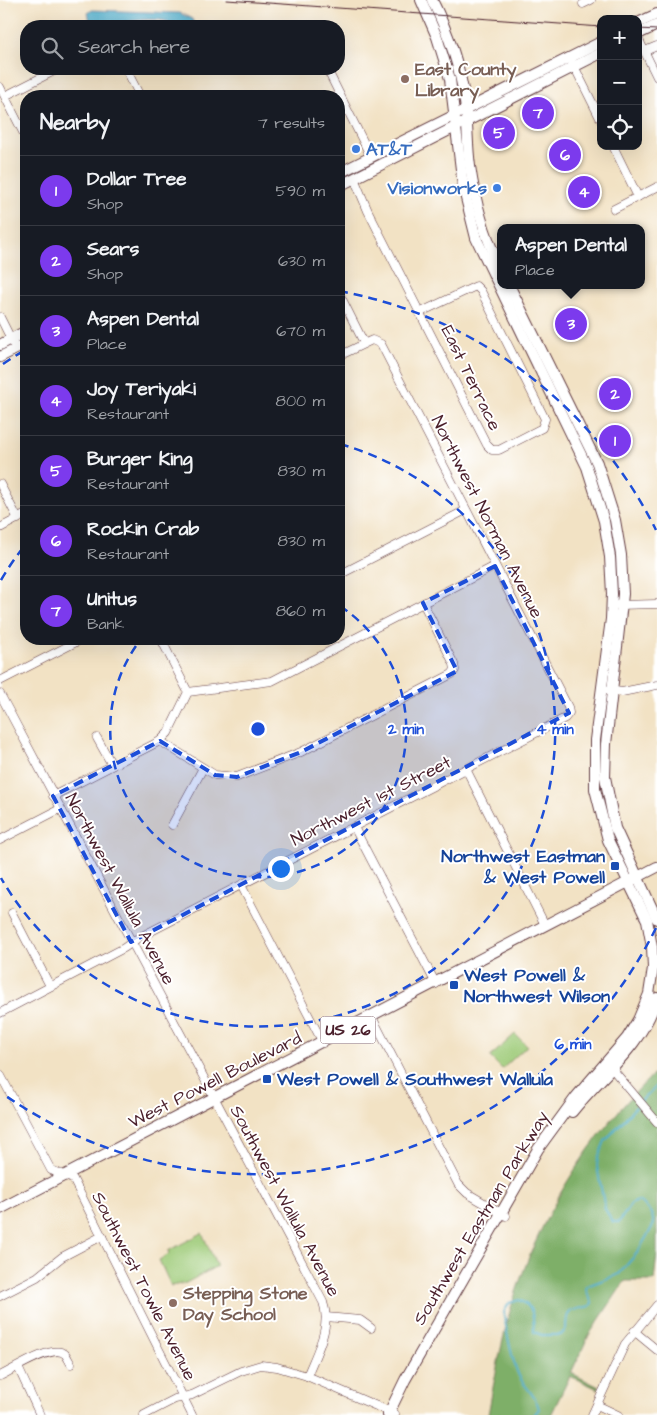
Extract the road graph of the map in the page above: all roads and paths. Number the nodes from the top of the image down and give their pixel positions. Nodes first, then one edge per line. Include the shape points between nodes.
1 (421, 0) edge
2 (432, 0) edge
3 (591, 0) edge
4 (583, 4) dead end
5 (657, 14) edge
6 (642, 21) edge
7 (657, 25) edge
8 (642, 34) edge
9 (597, 45) edge
10 (642, 45) edge
11 (657, 46) edge
12 (645, 51) junction
13 (597, 54) edge
14 (572, 62) junction
15 (46, 75) edge
16 (129, 75) edge
17 (330, 75) edge
18 (657, 77) edge
19 (0, 86) edge
20 (137, 90) edge
21 (338, 90) edge
22 (5, 96) junction
23 (345, 105) edge
24 (466, 109) junction
25 (597, 112) edge
26 (456, 114) junction
27 (467, 121) junction
28 (20, 126) edge
29 (457, 126) junction
30 (616, 150) edge
31 (371, 157) junction
32 (345, 170) edge
33 (354, 178) junction
34 (345, 183) edge
35 (657, 187) edge
36 (638, 197) junction
37 (614, 209) dead end
38 (497, 258) edge
39 (497, 282) edge
40 (500, 289) edge
41 (511, 289) edge
42 (345, 305) edge
43 (421, 312) junction
44 (0, 317) edge
45 (20, 334) edge
46 (11, 339) junction
47 (364, 343) junction
48 (0, 345) edge
49 (20, 347) edge
50 (16, 349) junction
51 (345, 353) edge
52 (0, 357) edge
53 (0, 484) edge
54 (466, 510) junction
55 (18, 518) joint
56 (0, 528) edge
57 (495, 566) junction
58 (345, 572) edge
59 (423, 603) junction
60 (657, 604) edge
61 (617, 605) junction
62 (345, 643) edge
63 (70, 645) edge
64 (164, 645) edge
65 (342, 645) edge
66 (0, 681) edge
67 (656, 687) edge
68 (607, 690) junction
69 (188, 692) junction
70 (0, 694) edge
71 (569, 713) joint
72 (97, 738) dead end
73 (160, 741) junction
74 (112, 765) junction
75 (203, 768) junction
76 (466, 769) junction
77 (53, 796) junction
78 (60, 809) junction
79 (172, 825) dead end
80 (354, 826) junction
81 (0, 840) edge
82 (657, 867) edge
83 (634, 879) junction
84 (241, 885) junction
85 (12, 914) dead end
86 (657, 919) edge
87 (545, 925) junction
88 (131, 942) junction
89 (436, 984) junction
90 (50, 986) junction
91 (657, 998) edge
92 (0, 1013) edge
93 (372, 1017) junction
94 (322, 1043) junction
95 (608, 1065) junction
96 (0, 1074) edge
97 (215, 1098) junction
98 (654, 1119) edge
99 (64, 1175) junction
100 (0, 1209) edge
101 (504, 1214) junction
102 (102, 1236) junction
103 (0, 1296) edge
104 (657, 1305) edge
105 (326, 1317) junction
106 (371, 1328) dead end
107 (634, 1331) junction
108 (657, 1350) edge
109 (71, 1364) dead end
110 (18, 1367) junction
111 (0, 1376) edge
112 (307, 1376) junction
113 (183, 1397) junction
114 (597, 1405) junction
115 (392, 1414) edge
116 (40, 1415) edge
117 (144, 1415) edge
118 (192, 1415) edge
119 (592, 1415) edge
120 (618, 1415) edge

1 - 26 main road via 444,56
2 - 24 main road via 454,54
3 - 4 street
5 - 6 main road
7 - 8 main road
9 - 14 main road
10 - 12 street
11 - 12 street
12 - 18 street
13 - 14 main road
14 - 24 main road
14 - 25 street
14 - 27 main road
15 - 22 street
16 - 20 street
17 - 21 street
19 - 22 street
22 - 28 street
23 - 31 street
24 - 26 main road
24 - 27 main road
26 - 29 main road
26 - 31 main road
27 - 29 main road
27 - 38 main road via 470,165 478,207
29 - 33 main road
29 - 39 main road via 463,186 476,238
30 - 36 street
31 - 32 main road
33 - 34 main road
33 - 43 street, East Terrace
35 - 36 street
36 - 37 street
40 - 61 main road via 595,486 609,544
41 - 61 main road via 605,482 619,542 622,573
42 - 47 street
43 - 43 street, East Terrace via 476,286 545,419 542,428 499,450 492,450
44 - 46 street
45 - 46 main road
46 - 48 main road
46 - 50 street
47 - 51 street
47 - 54 street, Northwest Norman Avenue via 372,340 381,344
49 - 50 main road
50 - 52 main road
53 - 55 street
54 - 57 street, Northwest Norman Avenue
54 - 58 street
55 - 56 street
57 - 59 street
57 - 71 street, Northwest Norman Avenue
59 - 62 street
59 - 75 street via 455,670 301,752 230,778
60 - 61 street
61 - 68 main road
63 - 66 street
64 - 69 street
65 - 69 street via 272,681
67 - 68 street
68 - 83 main road via 595,748 596,789 605,830
69 - 73 street via 168,733
70 - 77 street, Northwest Wallula Avenue
71 - 76 street, Northwest 1st Street
72 - 74 street
73 - 74 street
73 - 75 street
74 - 77 street
75 - 79 street
76 - 80 street, Northwest 1st Street
76 - 87 street
77 - 78 street, Northwest Wallula Avenue
78 - 81 street
78 - 88 street, Northwest Wallula Avenue
80 - 84 street, Northwest 1st Street
80 - 89 street
82 - 83 main road, West Powell Boulevard / US 26
83 - 86 main road
83 - 87 main road, West Powell Boulevard / US 26
83 - 95 main road, Southwest Eastman Parkway via 649,927 652,977 638,1020
84 - 88 street, Northwest 1st Street
84 - 94 street
85 - 90 street
87 - 89 main road, West Powell Boulevard / US 26
88 - 90 street, Northwest 1st Street
88 - 97 street, Northwest Wallula Avenue
89 - 93 main road, West Powell Boulevard / US 26
90 - 92 street, Northwest 1st Street
91 - 95 main road, Southwest Eastman Parkway via 642,1033
93 - 94 main road, West Powell Boulevard / US 26
93 - 101 street via 458,1184 467,1193
94 - 97 main road, West Powell Boulevard / US 26
95 - 98 street
95 - 101 main road, Southwest Eastman Parkway via 580,1092 547,1135
96 - 99 street, Southwest Towle Avenue via 51,1170
97 - 99 main road, West Powell Boulevard / US 26
97 - 105 street, Southwest Wallula Avenue via 323,1302
99 - 100 main road, West Powell Boulevard / US 26
99 - 102 street, Southwest Towle Avenue via 72,1179
101 - 115 main road, Southwest Eastman Parkway
102 - 103 street
102 - 113 street, Southwest Towle Avenue
104 - 107 street
105 - 106 street via 360,1320
105 - 112 street, Southwest Wallula Avenue via 325,1329
107 - 108 street
107 - 114 street via 621,1351
109 - 110 street via 66,1354 49,1351
110 - 111 street
110 - 116 street
112 - 113 street via 261,1365
112 - 115 street
113 - 117 street
113 - 118 street, Southwest Towle Avenue
114 - 119 street
114 - 120 street

